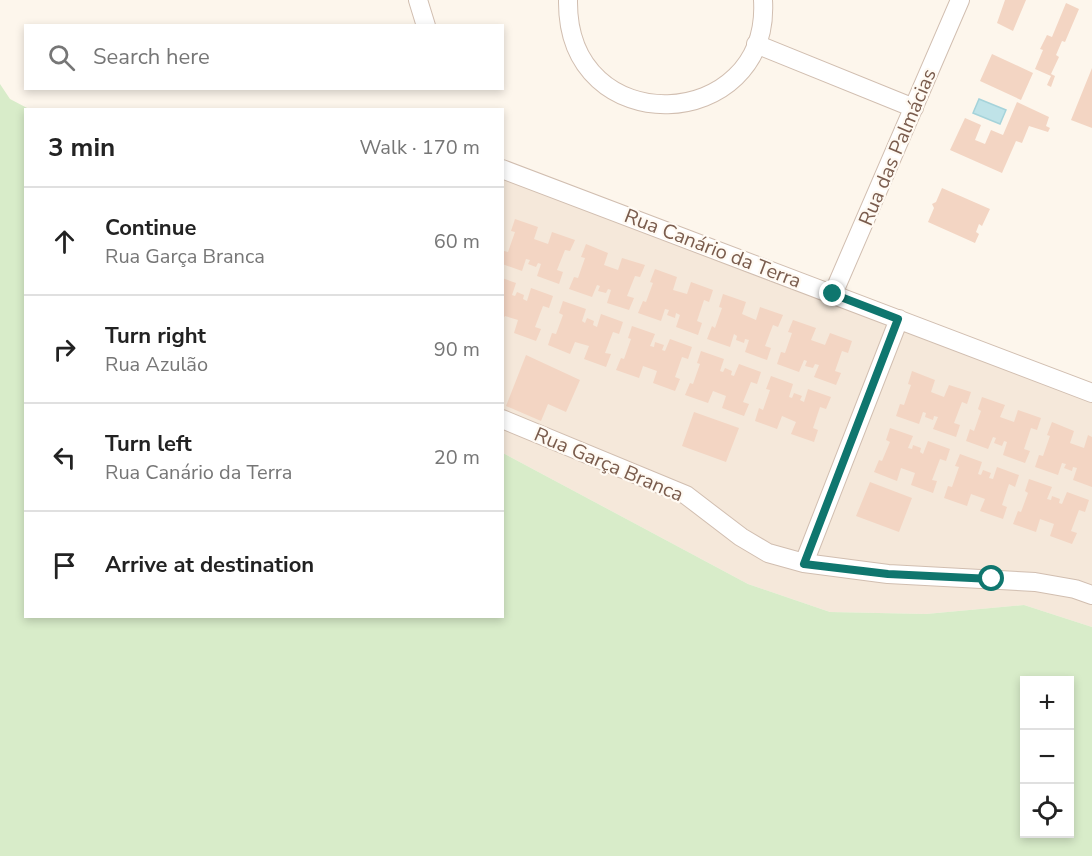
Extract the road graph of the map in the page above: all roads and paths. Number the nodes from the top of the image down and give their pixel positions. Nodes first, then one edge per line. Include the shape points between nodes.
1 (418, 0) edge
2 (568, 0) edge
3 (763, 0) edge
4 (960, 0) edge
5 (425, 24) edge
6 (756, 44) junction
7 (914, 108) junction
8 (504, 170) edge
9 (833, 294) junction
10 (898, 319) junction
11 (1092, 393) edge
12 (504, 420) edge
13 (804, 564) junction
14 (1092, 595) edge

1 - 5 street
2 - 6 street via 570,32 585,63 610,88 641,102 676,105 710,95 738,74
3 - 6 street via 762,28
4 - 7 street, Rua das Palmácias
6 - 7 street
7 - 9 street, Rua das Palmácias
8 - 9 street, Rua Canário da Terra
9 - 10 street, Rua Canário da Terra
10 - 11 street, Rua Canário da Terra
10 - 13 street
12 - 13 street, Rua Garça Branca via 686,495 768,553
13 - 14 street, Rua Garça Branca via 888,574 1035,582

